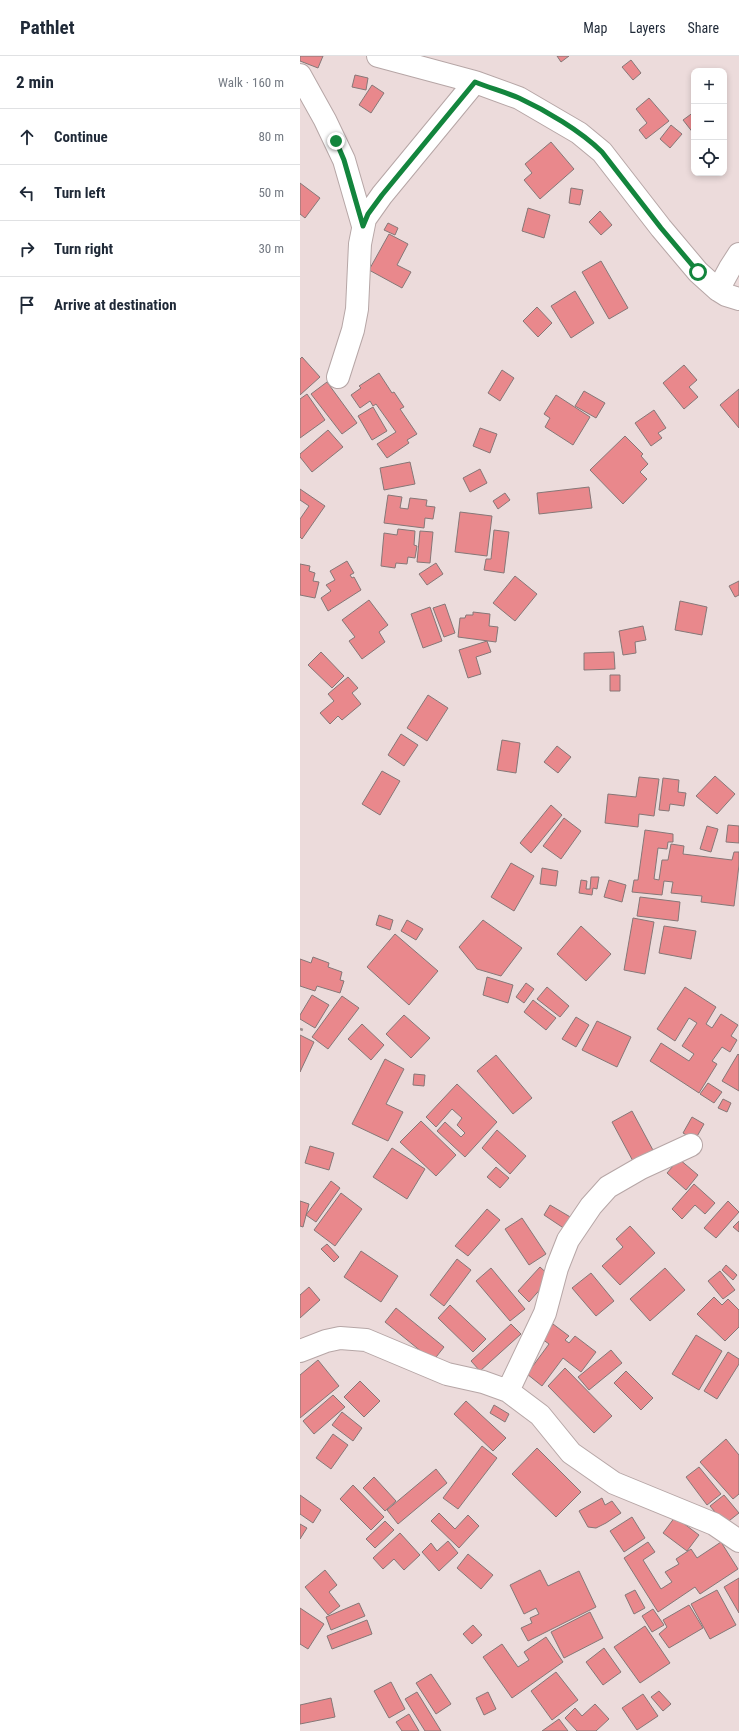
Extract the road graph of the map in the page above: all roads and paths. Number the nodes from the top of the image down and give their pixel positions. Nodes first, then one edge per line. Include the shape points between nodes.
1 (378, 56) edge
2 (300, 75) edge
3 (475, 82) junction
4 (363, 226) junction
5 (739, 254) edge
6 (718, 290) junction
7 (739, 299) edge
8 (338, 377) dead end
9 (691, 1145) dead end
10 (300, 1350) edge
11 (508, 1391) junction
12 (739, 1541) edge

1 - 3 street
2 - 4 street via 344,160
3 - 4 street via 382,195 368,214
3 - 6 street via 519,98 593,143 689,261
4 - 8 street via 357,309
5 - 6 street
6 - 7 street
9 - 11 street via 641,1168 608,1187 592,1206 568,1240 557,1268 545,1313
10 - 11 street via 340,1338 366,1340 447,1374
11 - 12 street via 540,1415 571,1453 614,1483 714,1524

